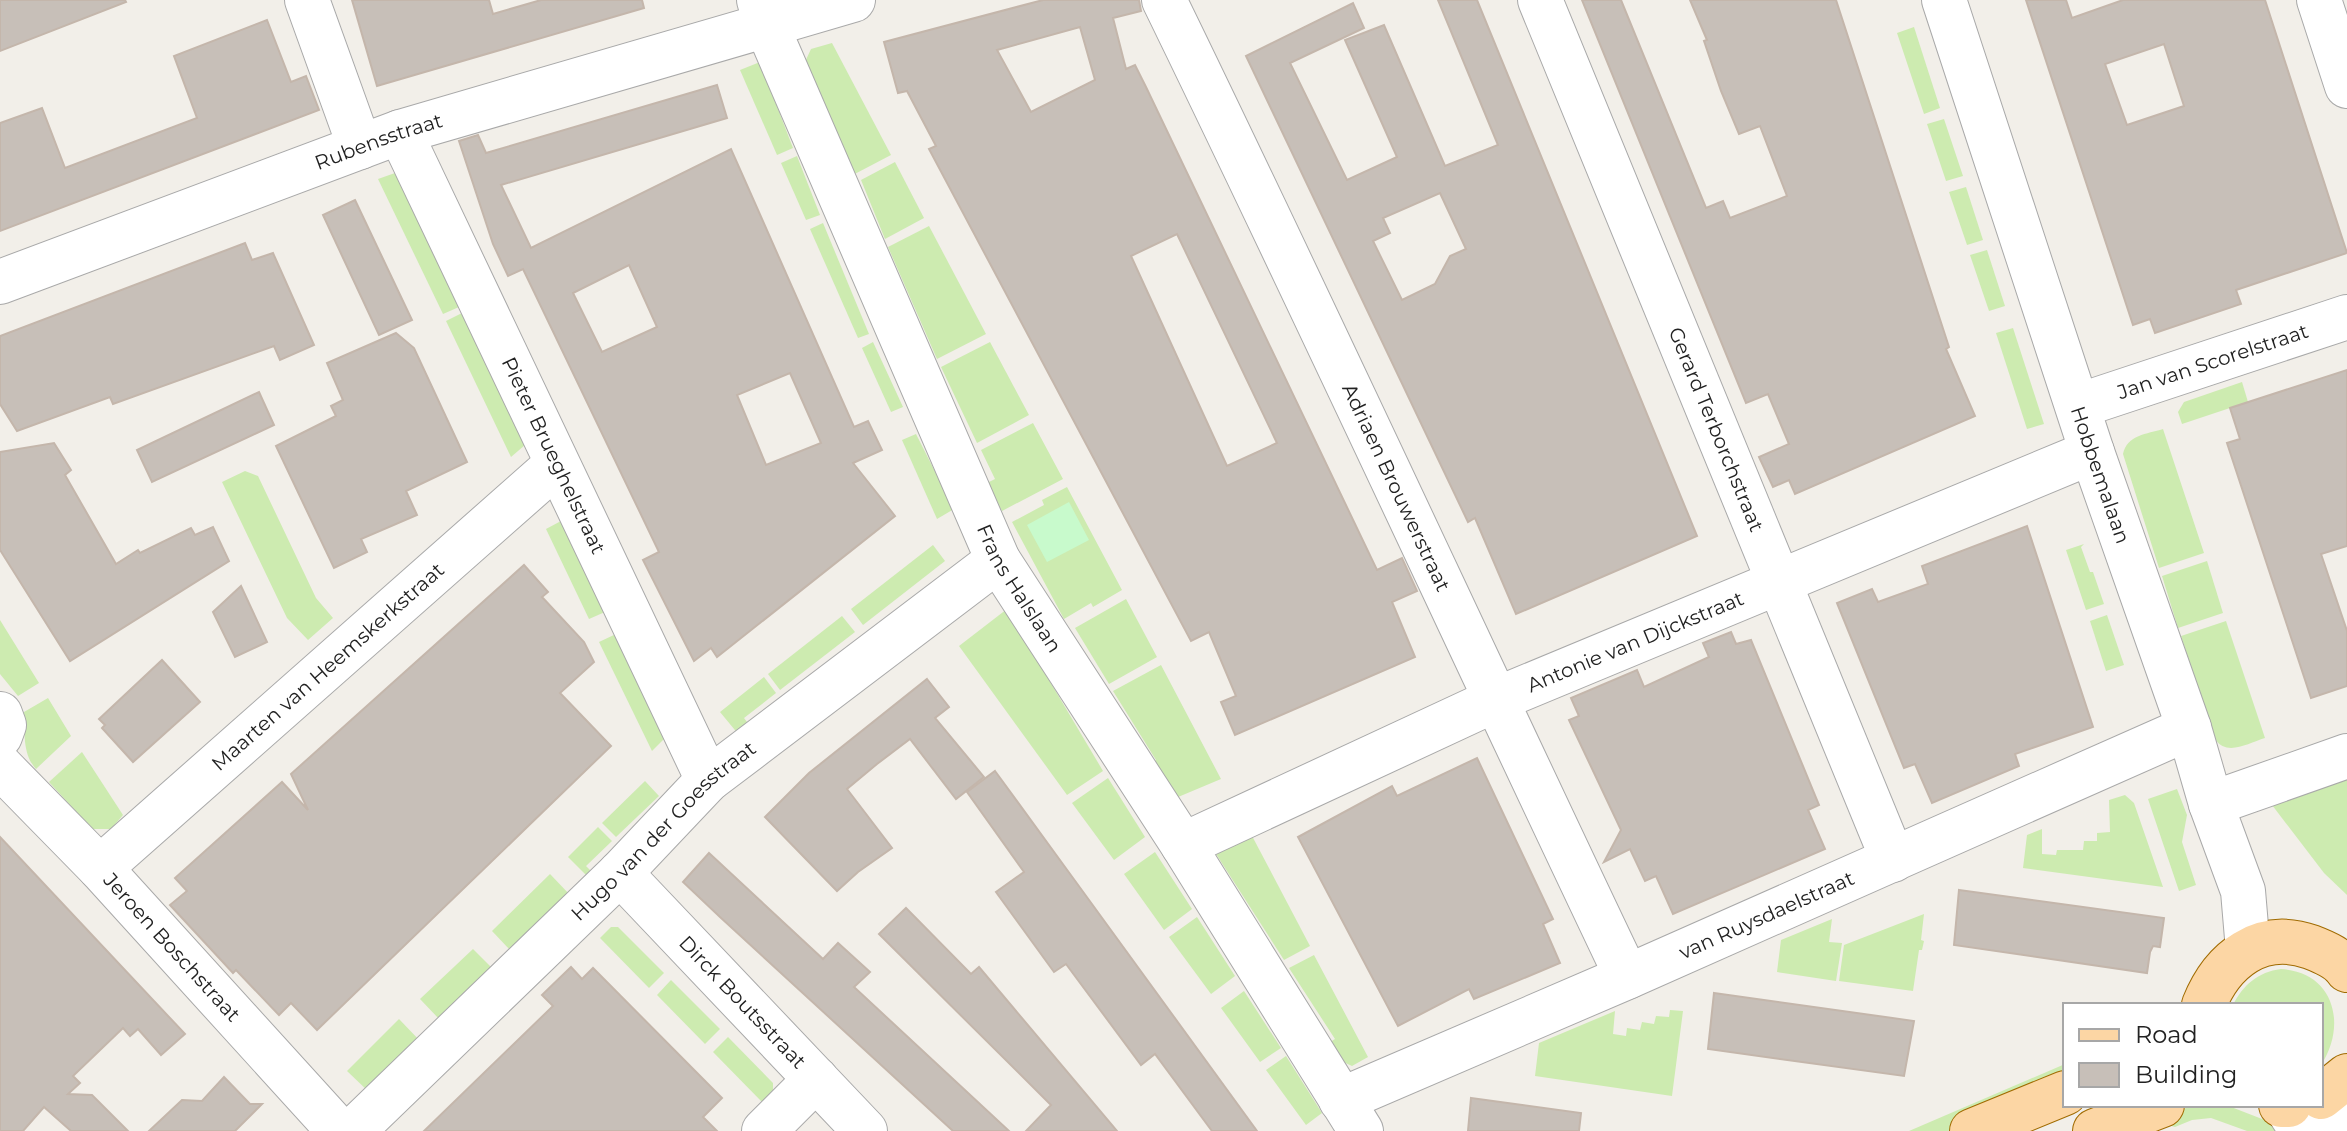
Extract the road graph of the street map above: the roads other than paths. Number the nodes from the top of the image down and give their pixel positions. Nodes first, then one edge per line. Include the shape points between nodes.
1 (307, 0) edge
2 (853, 0) edge
3 (1164, 0) edge
4 (1540, 0) edge
5 (1944, 0) edge
6 (2319, 0) edge
7 (763, 12) edge
8 (2347, 86) edge
9 (380, 139) junction
10 (0, 282) edge
11 (2347, 317) edge
12 (2078, 406) junction
13 (2092, 452) junction
14 (556, 465) junction
15 (998, 560) junction
16 (1778, 582) junction
17 (1495, 700) junction
18 (0, 714) edge
19 (2189, 728) junction
20 (0, 736) edge
21 (2347, 756) edge
22 (0, 766) edge
23 (708, 780) junction
24 (2211, 804) junction
25 (1183, 845) junction
26 (1893, 860) junction
27 (100, 868) junction
28 (620, 873) junction
29 (2248, 950) junction
30 (2346, 967) edge
31 (1627, 977) junction
32 (2205, 1003) edge
33 (816, 1079) junction
34 (2333, 1087) edge
35 (2063, 1094) edge
36 (2157, 1107) edge
37 (2286, 1107) edge
38 (1351, 1115) edge
39 (339, 1131) edge
40 (353, 1131) edge
41 (764, 1131) edge
42 (865, 1131) edge
43 (1972, 1131) edge
44 (2095, 1131) edge
45 (2302, 1131) edge
46 (2347, 1131) edge

1 - 9 street, Pieter Brueghelstraat
2 - 7 street, Rubensstraat
3 - 17 street, Adriaen Brouwerstraat
4 - 16 street, Gerard Terborchstraat
5 - 12 street, Hobbemalaan
6 - 8 street
7 - 9 street, Rubensstraat
7 - 15 street, Frans Halslaan
9 - 10 street, Rubensstraat
9 - 14 street, Pieter Brueghelstraat
11 - 12 street, Jan van Scorelstraat
12 - 13 street, Hobbemalaan
13 - 16 street, Antonie van Dijckstraat
13 - 19 street, Hobbemalaan
14 - 23 street, Pieter Brueghelstraat
14 - 27 street, Maarten van Heemskerkstraat
15 - 23 street, Hugo van der Goesstraat
15 - 25 street, Frans Halslaan
16 - 17 street, Antonie van Dijckstraat
16 - 26 street, Gerard Terborchstraat
17 - 25 street, Antonie van Dijckstraat
17 - 31 street, Adriaen Brouwerstraat
18 - 20 street
19 - 24 street, Hobbemalaan
19 - 26 street, van Ruysdaelstraat
21 - 24 street
22 - 27 street, Jeroen Boschstraat
23 - 28 street, Hugo van der Goesstraat
24 - 29 street, Hobbemalaan via 2243,891
25 - 38 street, Frans Halslaan
26 - 31 street, van Ruysdaelstraat
27 - 39 street, Jeroen Boschstraat
28 - 33 street, Dirck Boutsstraat
28 - 40 street, Hugo van der Goesstraat
29 - 30 main road via 2285,942 2304,945
29 - 32 main road via 2228,964
31 - 38 street, van Ruysdaelstraat
33 - 41 street
33 - 42 street, Dirck Boutsstraat
34 - 46 street
35 - 43 main road
36 - 44 main road
37 - 45 street

